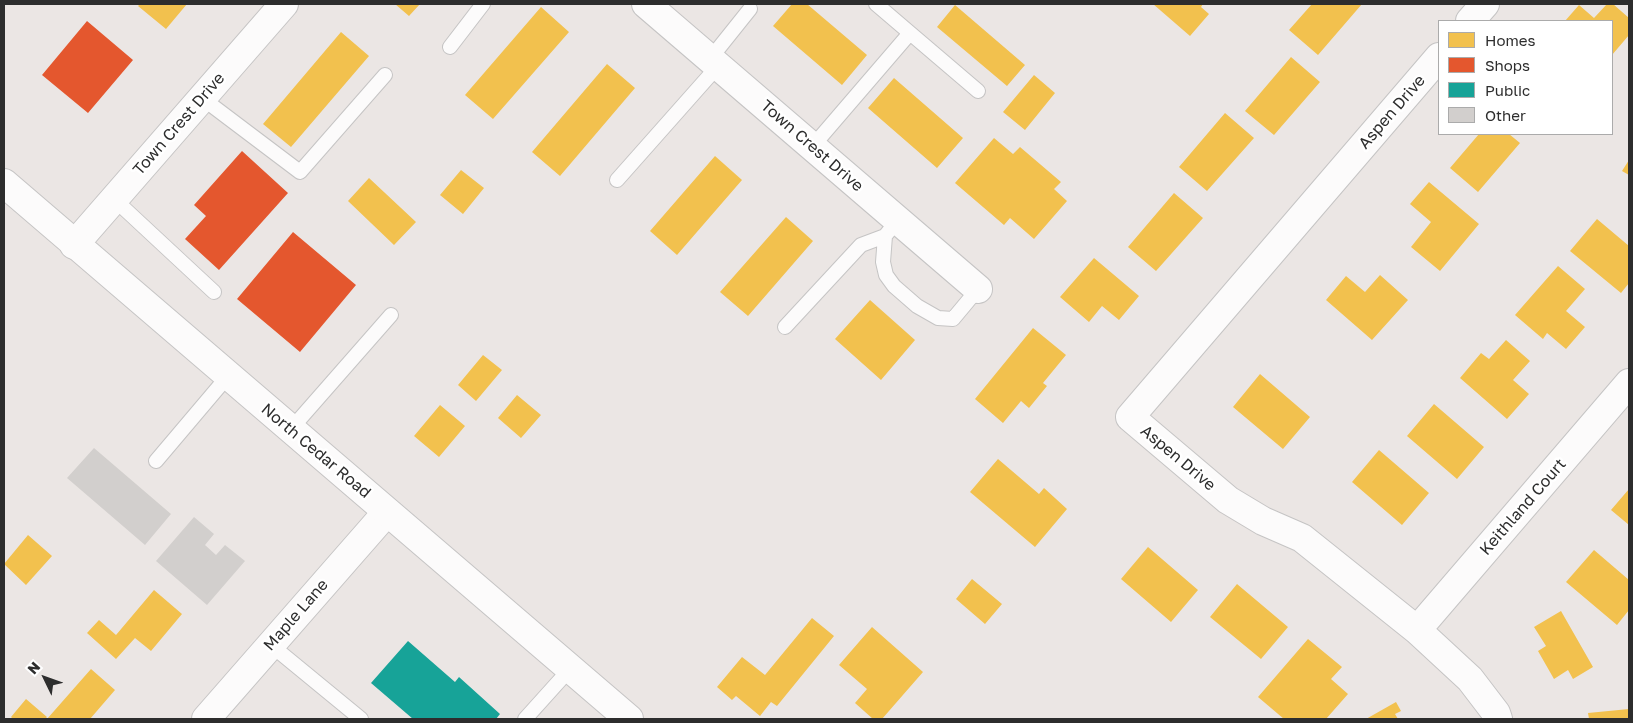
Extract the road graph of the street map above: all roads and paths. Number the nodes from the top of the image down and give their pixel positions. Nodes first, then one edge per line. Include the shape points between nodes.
1 (284, 4) edge
2 (483, 4) edge
3 (646, 4) edge
4 (876, 4) edge
5 (1485, 4) edge
6 (750, 9) dead end
7 (1471, 20) edge
8 (910, 33) junction
9 (450, 47) dead end
10 (1438, 58) edge
11 (714, 62) junction
12 (385, 75) dead end
13 (978, 91) dead end
14 (202, 98) junction
15 (812, 147) junction
16 (617, 180) dead end
17 (4, 183) edge
18 (114, 199) junction
19 (891, 228) junction
20 (74, 245) junction
21 (978, 289) joint
22 (214, 292) dead end
23 (391, 315) dead end
24 (784, 327) dead end
25 (228, 376) junction
26 (1629, 383) edge
27 (291, 430) junction
28 (156, 461) dead end
29 (387, 512) junction
30 (1417, 630) junction
31 (271, 645) junction
32 (570, 669) junction
33 (206, 719) edge
34 (361, 719) edge
35 (525, 719) edge
36 (629, 719) edge
37 (1498, 719) edge

1 - 14 street, Town Crest Drive
2 - 9 lane
3 - 11 street, Town Crest Drive
4 - 8 lane
5 - 7 street
6 - 11 lane
8 - 13 lane
8 - 15 lane
10 - 30 street, Aspen Drive via 1130,417 1228,500 1263,522 1302,538
11 - 15 street, Town Crest Drive
11 - 16 lane
12 - 14 lane via 300,172
14 - 18 street, Town Crest Drive
15 - 19 street, Town Crest Drive
17 - 20 street, North Cedar Road
18 - 20 street, Town Crest Drive
18 - 22 lane
19 - 21 street, Town Crest Drive
19 - 21 lane via 883,262 886,275 917,306 938,318 952,319
19 - 24 lane via 861,245
20 - 25 street, North Cedar Road
23 - 27 lane
25 - 27 street, North Cedar Road
25 - 28 lane
26 - 30 street, Keithland Court
27 - 29 street, North Cedar Road
29 - 31 street, Maple Lane
29 - 32 street, North Cedar Road
30 - 37 street, Aspen Drive via 1470,679
31 - 33 street, Maple Lane
31 - 34 lane
32 - 35 lane
32 - 36 street, North Cedar Road

